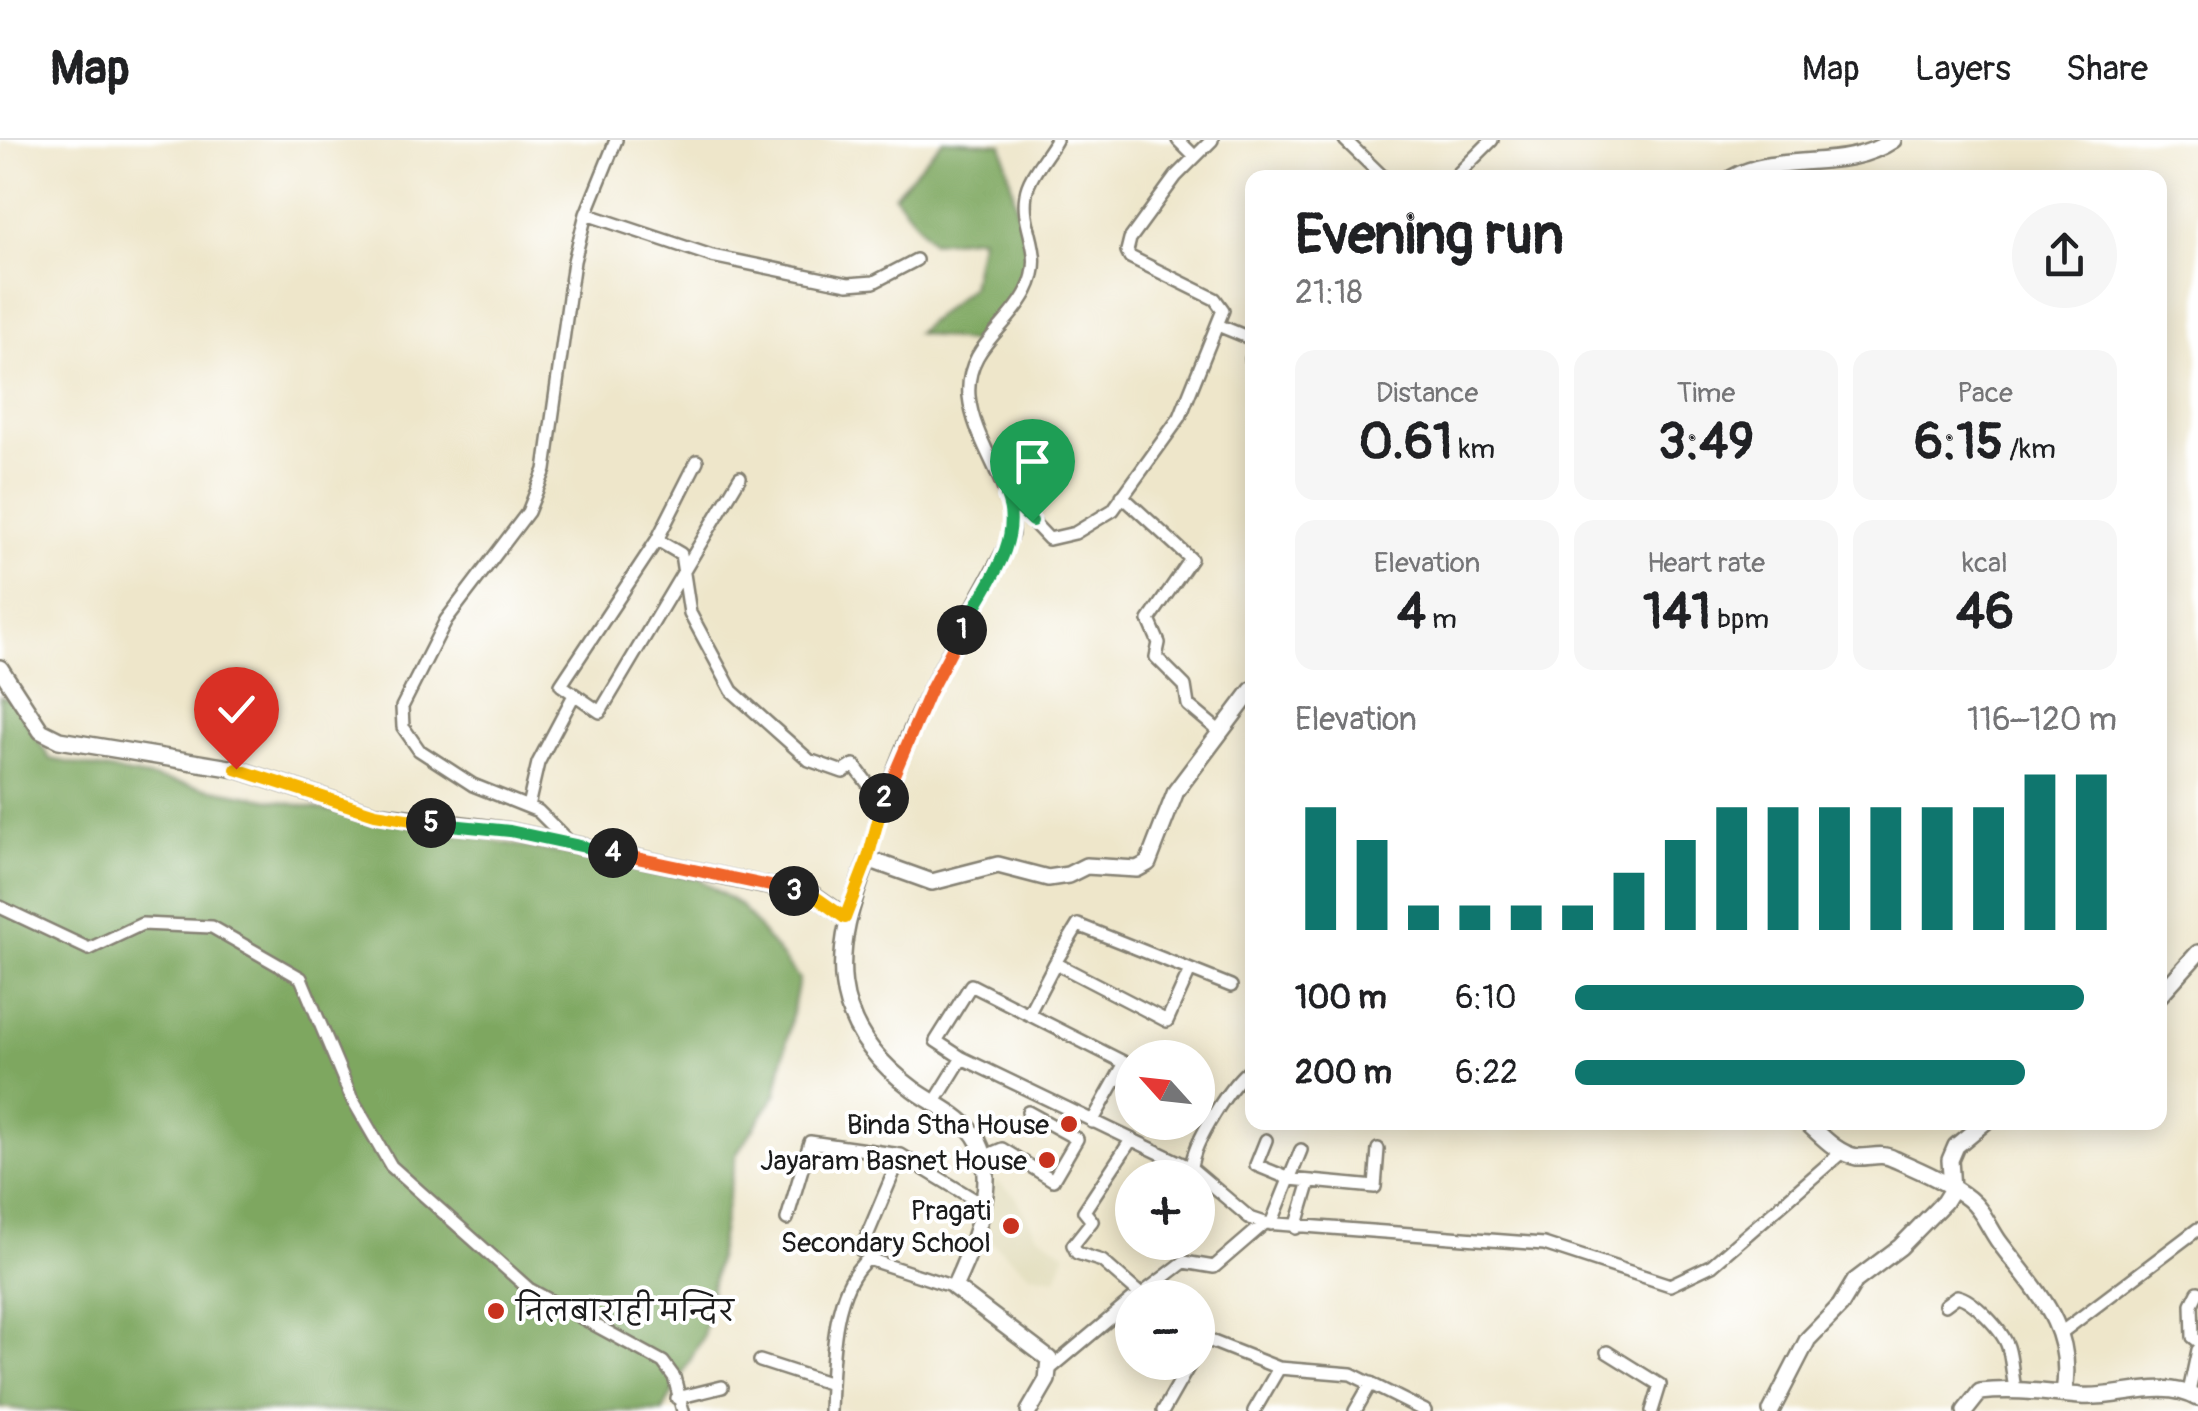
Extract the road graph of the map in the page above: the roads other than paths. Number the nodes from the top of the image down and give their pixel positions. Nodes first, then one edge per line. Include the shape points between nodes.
1 (616, 140) edge
2 (1056, 140) edge
3 (1178, 140) edge
4 (1212, 140) edge
5 (1345, 140) edge
6 (1492, 140) edge
7 (1892, 140) edge
8 (1864, 146) edge
9 (1195, 157) junction
10 (1376, 170) edge
11 (1462, 170) edge
12 (1747, 170) edge
13 (586, 214) junction
14 (916, 260) dead end
15 (1220, 326) junction
16 (1245, 335) edge
17 (697, 461) dead end
18 (740, 477) dead end
19 (1006, 496) junction
20 (1122, 496) junction
21 (657, 540) junction
22 (683, 578) junction
23 (0, 668) edge
24 (574, 694) junction
25 (1245, 699) edge
26 (1219, 731) junction
27 (882, 802) junction
28 (528, 806) junction
29 (571, 844) junction
30 (868, 858) junction
31 (0, 907) edge
32 (845, 918) junction
33 (2198, 953) edge
34 (1055, 963) junction
35 (1190, 970) junction
36 (1231, 986) dead end
37 (2167, 987) edge
38 (1029, 1013) junction
39 (962, 1058) junction
40 (1245, 1077) edge
41 (933, 1105) junction
42 (1028, 1112) dead end
43 (1090, 1121) junction
44 (1816, 1130) edge
45 (1975, 1130) edge
46 (1115, 1133) edge
47 (1077, 1139) junction
48 (1131, 1140) joint
49 (1266, 1140) dead end
50 (1378, 1149) dead end
51 (1301, 1150) dead end
52 (1842, 1152) junction
53 (901, 1156) junction
54 (983, 1157) junction
55 (1174, 1160) edge
56 (1192, 1160) edge
57 (1290, 1179) junction
58 (1310, 1181) junction
59 (1215, 1188) edge
60 (1952, 1189) junction
61 (980, 1204) dead end
62 (787, 1219) dead end
63 (1268, 1224) junction
64 (1296, 1228) junction
65 (2198, 1229) edge
66 (861, 1250) dead end
67 (1119, 1280) edge
68 (1160, 1280) edge
69 (954, 1287) junction
70 (2198, 1292) edge
71 (1945, 1306) dead end
72 (1115, 1315) edge
73 (2062, 1332) junction
74 (2198, 1341) edge
75 (1215, 1343) edge
76 (2198, 1350) edge
77 (1607, 1352) dead end
78 (760, 1361) dead end
79 (1051, 1368) junction
80 (1278, 1368) junction
81 (1181, 1380) edge
82 (1370, 1383) junction
83 (831, 1384) junction
84 (722, 1386) dead end
85 (2015, 1388) junction
86 (2064, 1392) junction
87 (2193, 1395) edge
88 (677, 1398) junction
89 (684, 1411) edge
90 (830, 1411) edge
91 (1028, 1411) edge
92 (1163, 1411) edge
93 (1254, 1411) edge
94 (1355, 1411) edge
95 (1425, 1411) edge
96 (1652, 1411) edge
97 (1771, 1411) edge
98 (1965, 1411) edge

1 - 13 street
2 - 19 street via 1026,193 1037,260 1026,293 973,363 974,417
3 - 9 street
4 - 9 street
5 - 10 street
6 - 11 street
7 - 8 street
8 - 12 street via 1840,160
9 - 15 street via 1127,251 1220,303
13 - 14 street via 712,256 848,284 874,282
13 - 28 street via 545,470 528,512 446,620 402,708 403,728 419,750 473,786
15 - 16 street
15 - 20 street via 1180,418
17 - 21 street
18 - 22 street
19 - 20 street via 1049,539 1110,513
19 - 27 street via 1012,534 929,693
20 - 26 street via 1191,559 1149,620 1159,643 1156,657 1185,686 1188,706
21 - 22 street via 681,554
21 - 24 street via 562,686
22 - 24 street via 600,712
22 - 27 street via 690,614 732,691 810,760 843,772 854,765
23 - 29 street via 41,731 59,740 236,769 375,814
24 - 28 street via 538,762
25 - 26 street
26 - 30 street via 1176,791 1148,863 1137,869 1086,866 1048,878 998,865 932,882
27 - 30 street
28 - 29 street
29 - 32 street via 814,896
30 - 32 street
31 - 88 street via 89,949 142,924 212,927 301,978 351,1097 391,1166 529,1289 663,1362
32 - 41 street via 840,980 851,1010 872,1050
33 - 37 street
34 - 35 street via 1078,926
34 - 35 street via 1167,1021
34 - 38 street
35 - 36 street
38 - 39 street via 971,986 936,1041
38 - 43 street via 1125,1063
39 - 41 street
39 - 43 street
40 - 56 street
41 - 54 street via 964,1122
42 - 47 street
43 - 46 street
43 - 47 street
44 - 52 street
45 - 60 street via 1950,1160
47 - 54 street via 1050,1183 1002,1148
48 - 55 street
48 - 67 street via 1084,1211 1092,1221 1073,1245 1102,1260
49 - 57 street via 1256,1166
50 - 58 street via 1374,1187
51 - 57 street
52 - 60 street via 1889,1156
52 - 64 street via 1712,1265 1670,1285 1544,1244
53 - 61 street
53 - 62 street via 810,1142
53 - 66 street
54 - 69 street via 983,1214
57 - 58 street
57 - 63 street
58 - 64 street
59 - 63 street via 1250,1218
60 - 73 street via 1968,1199 2046,1300
60 - 97 street via 1912,1236 1855,1281 1808,1338
63 - 64 street
63 - 68 street via 1214,1267 1184,1262
65 - 73 street
69 - 79 street via 1049,1359
69 - 83 street via 868,1258 840,1299
70 - 74 street via 2191,1316
71 - 85 street via 1964,1297 1997,1331 2007,1344
72 - 79 street
73 - 86 street
75 - 80 street
76 - 87 street
77 - 96 street via 1660,1384
78 - 83 street
79 - 91 street
80 - 82 street via 1351,1374
80 - 93 street
81 - 92 street
82 - 94 street
82 - 95 street
83 - 90 street
84 - 88 street
85 - 86 street
85 - 98 street via 1980,1392
86 - 87 street
88 - 89 street

